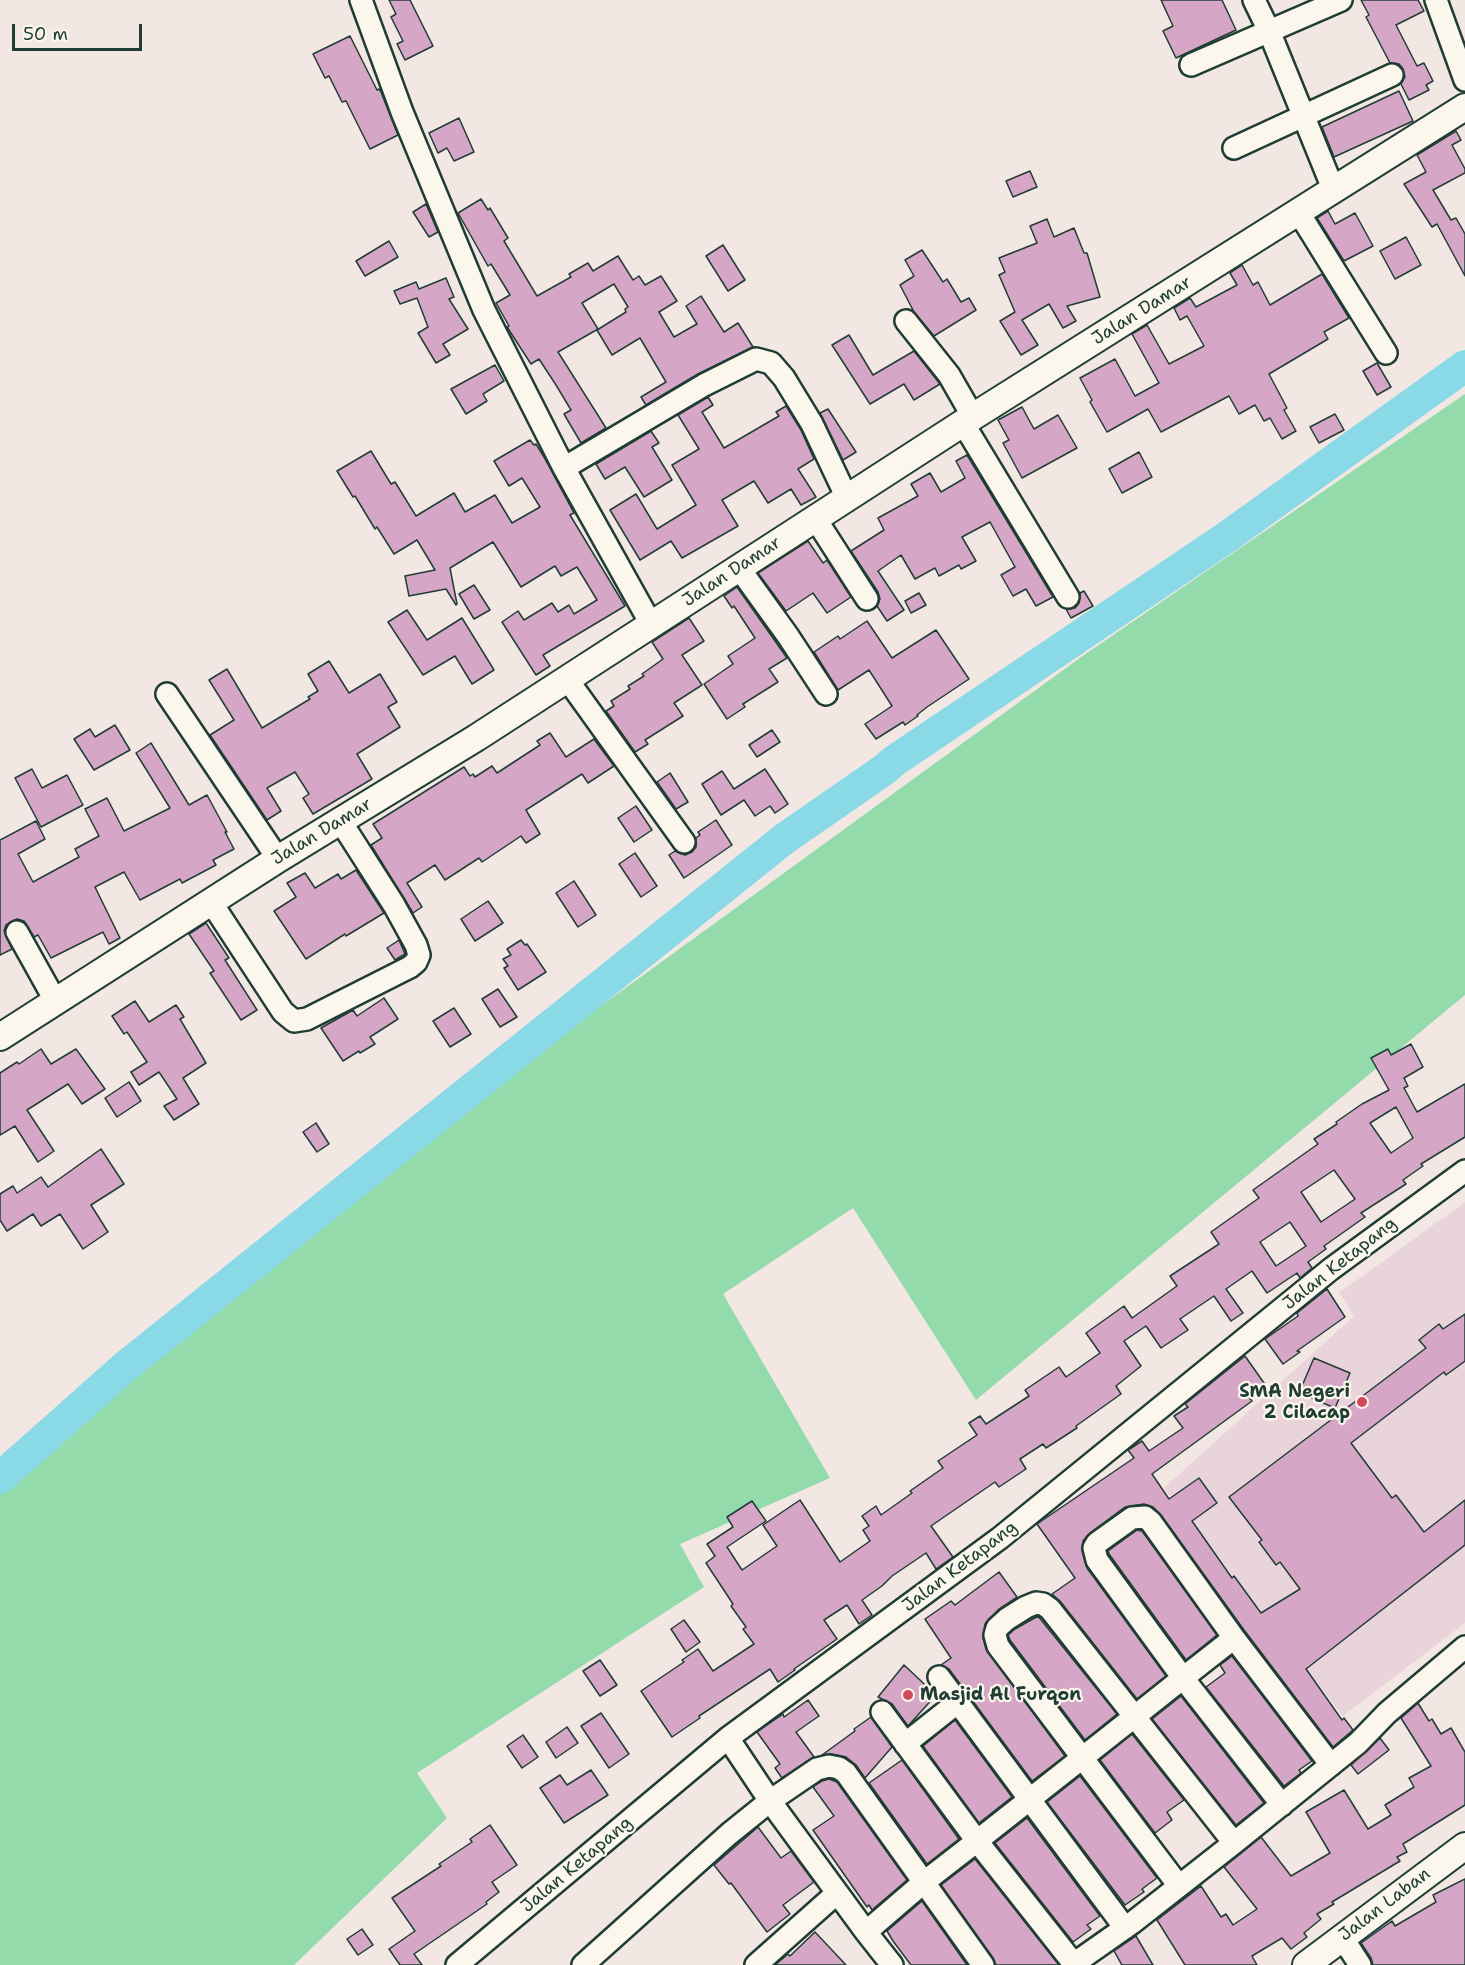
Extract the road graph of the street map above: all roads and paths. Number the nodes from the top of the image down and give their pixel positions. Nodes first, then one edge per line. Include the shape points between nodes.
1 (361, 0) edge
2 (1254, 0) edge
3 (1341, 0) edge
4 (1436, 0) edge
5 (1269, 31) junction
6 (1191, 65) dead end
7 (1392, 75) dead end
8 (1465, 80) edge
9 (1465, 106) edge
10 (1304, 116) junction
11 (1234, 148) dead end
12 (1334, 191) junction
13 (1299, 213) junction
14 (906, 321) dead end
15 (1386, 353) dead end
16 (968, 420) junction
17 (564, 468) junction
18 (847, 498) junction
19 (815, 518) junction
20 (739, 568) junction
21 (1068, 597) dead end
22 (867, 599) dead end
23 (651, 624) junction
24 (567, 679) junction
25 (167, 694) dead end
26 (826, 694) dead end
27 (341, 822) junction
28 (684, 842) dead end
29 (278, 859) junction
30 (211, 902) junction
31 (17, 932) dead end
32 (56, 1002) junction
33 (0, 1037) edge
34 (1465, 1171) edge
35 (1234, 1638) junction
36 (1465, 1647) edge
37 (939, 1677) dead end
38 (1183, 1678) junction
39 (958, 1702) junction
40 (882, 1712) dead end
41 (1134, 1717) junction
42 (728, 1738) junction
43 (905, 1744) junction
44 (1081, 1758) junction
45 (1331, 1765) junction
46 (1030, 1799) junction
47 (770, 1801) junction
48 (1282, 1805) junction
49 (977, 1841) junction
50 (1234, 1844) junction
51 (1465, 1846) edge
52 (923, 1883) junction
53 (1179, 1886) junction
54 (837, 1893) junction
55 (1125, 1928) junction
56 (866, 1932) junction
57 (1342, 1937) junction
58 (1073, 1964) edge
59 (457, 1965) edge
60 (583, 1965) edge
61 (756, 1965) edge
62 (892, 1965) edge
63 (983, 1965) edge
64 (1306, 1965) edge
65 (1360, 1965) edge

1 - 17 street via 402,112 484,310
2 - 5 street
3 - 5 street
4 - 8 street
5 - 6 street
5 - 10 street
7 - 10 street
9 - 12 street, Jalan Damar
10 - 11 street
10 - 12 street
12 - 13 street, Jalan Damar
13 - 15 street
13 - 16 street, Jalan Damar
14 - 16 street via 949,375
16 - 18 street, Jalan Damar
16 - 21 street
17 - 18 street via 756,358 771,363 784,378 812,424
17 - 23 street
18 - 19 street, Jalan Damar
19 - 20 street, Jalan Damar
19 - 22 street
20 - 23 street, Jalan Damar
20 - 26 street
23 - 24 street, Jalan Damar
24 - 27 street, Jalan Damar
24 - 28 street
25 - 29 street
27 - 29 street, Jalan Damar
27 - 30 street via 416,945 419,955 410,967 323,1012 294,1021 283,1012
29 - 30 street, Jalan Damar
30 - 32 street, Jalan Damar
31 - 32 street
32 - 33 street, Jalan Damar
34 - 42 street, Jalan Ketapang via 1330,1269 1000,1538
35 - 38 street
35 - 38 street via 1145,1517 1132,1518 1106,1535 1094,1548 1097,1560
35 - 45 street
36 - 45 street
37 - 39 street
38 - 41 street
38 - 48 street
39 - 43 street
39 - 46 street
40 - 43 street
41 - 44 street
41 - 44 street via 1050,1609 1036,1603 1007,1619 997,1628 998,1646
41 - 50 street
42 - 47 street
42 - 59 street, Jalan Ketapang
43 - 49 street
44 - 46 street
44 - 53 street
45 - 48 street
46 - 49 street
46 - 55 street
47 - 52 street via 817,1768 839,1768
47 - 54 street
47 - 60 street
48 - 50 street
49 - 52 street
49 - 58 street
50 - 53 street
51 - 57 street, Jalan Laban
52 - 56 street
52 - 63 street
53 - 55 street
54 - 56 street
54 - 61 street
55 - 58 street
56 - 62 street
57 - 64 street, Jalan Laban
57 - 65 street

